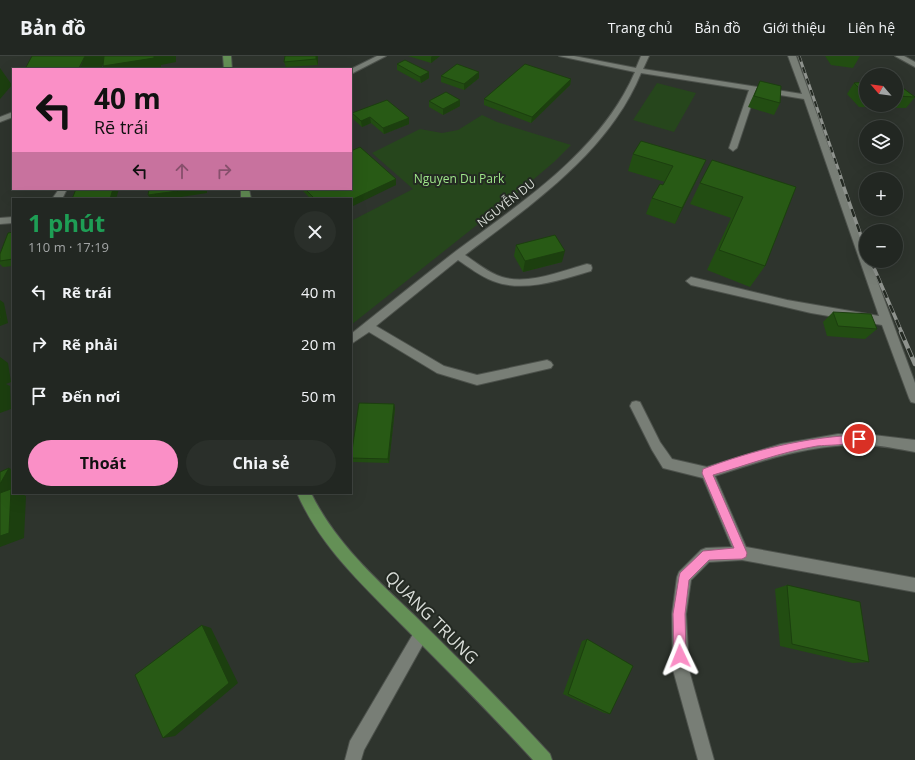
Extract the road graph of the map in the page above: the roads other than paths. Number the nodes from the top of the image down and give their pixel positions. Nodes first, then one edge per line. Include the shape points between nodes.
1 (227, 56) edge
2 (382, 56) edge
3 (563, 56) edge
4 (645, 56) edge
5 (792, 56) edge
6 (898, 56) edge
7 (915, 65) edge
8 (228, 68) edge
9 (352, 71) edge
10 (640, 71) junction
11 (753, 89) junction
12 (808, 97) junction
13 (12, 114) edge
14 (0, 120) edge
15 (733, 148) dead end
16 (12, 220) edge
17 (0, 221) edge
18 (458, 255) junction
19 (586, 268) dead end
20 (691, 281) dead end
21 (885, 321) junction
22 (368, 326) junction
23 (352, 339) edge
24 (547, 365) dead end
25 (915, 398) edge
26 (636, 406) dead end
27 (915, 446) edge
28 (707, 473) junction
29 (304, 494) edge
30 (742, 553) junction
31 (915, 585) edge
32 (421, 634) junction
33 (353, 760) edge
34 (544, 760) edge
35 (706, 760) edge

1 - 8 main road
2 - 9 street
3 - 10 street
4 - 10 street, NGUYỄN DU
5 - 12 street
6 - 7 street
10 - 11 street
10 - 18 street, NGUYỄN DU via 626,100 605,129 548,186
11 - 12 street
11 - 15 street
12 - 21 street
13 - 14 street
16 - 17 street
18 - 19 street via 504,281 523,282
18 - 22 street, NGUYỄN DU
20 - 21 street via 794,307
21 - 25 street
22 - 23 street, NGUYỄN DU
22 - 24 street via 440,370 477,380
26 - 28 street via 668,464
27 - 28 street via 859,439 827,440 796,445
28 - 30 street
29 - 32 main road, QUANG TRUNG via 311,509 344,557
30 - 31 street
30 - 35 street via 706,555 684,577 679,614 680,670
32 - 33 street via 356,747
32 - 34 main road, QUANG TRUNG via 514,726

